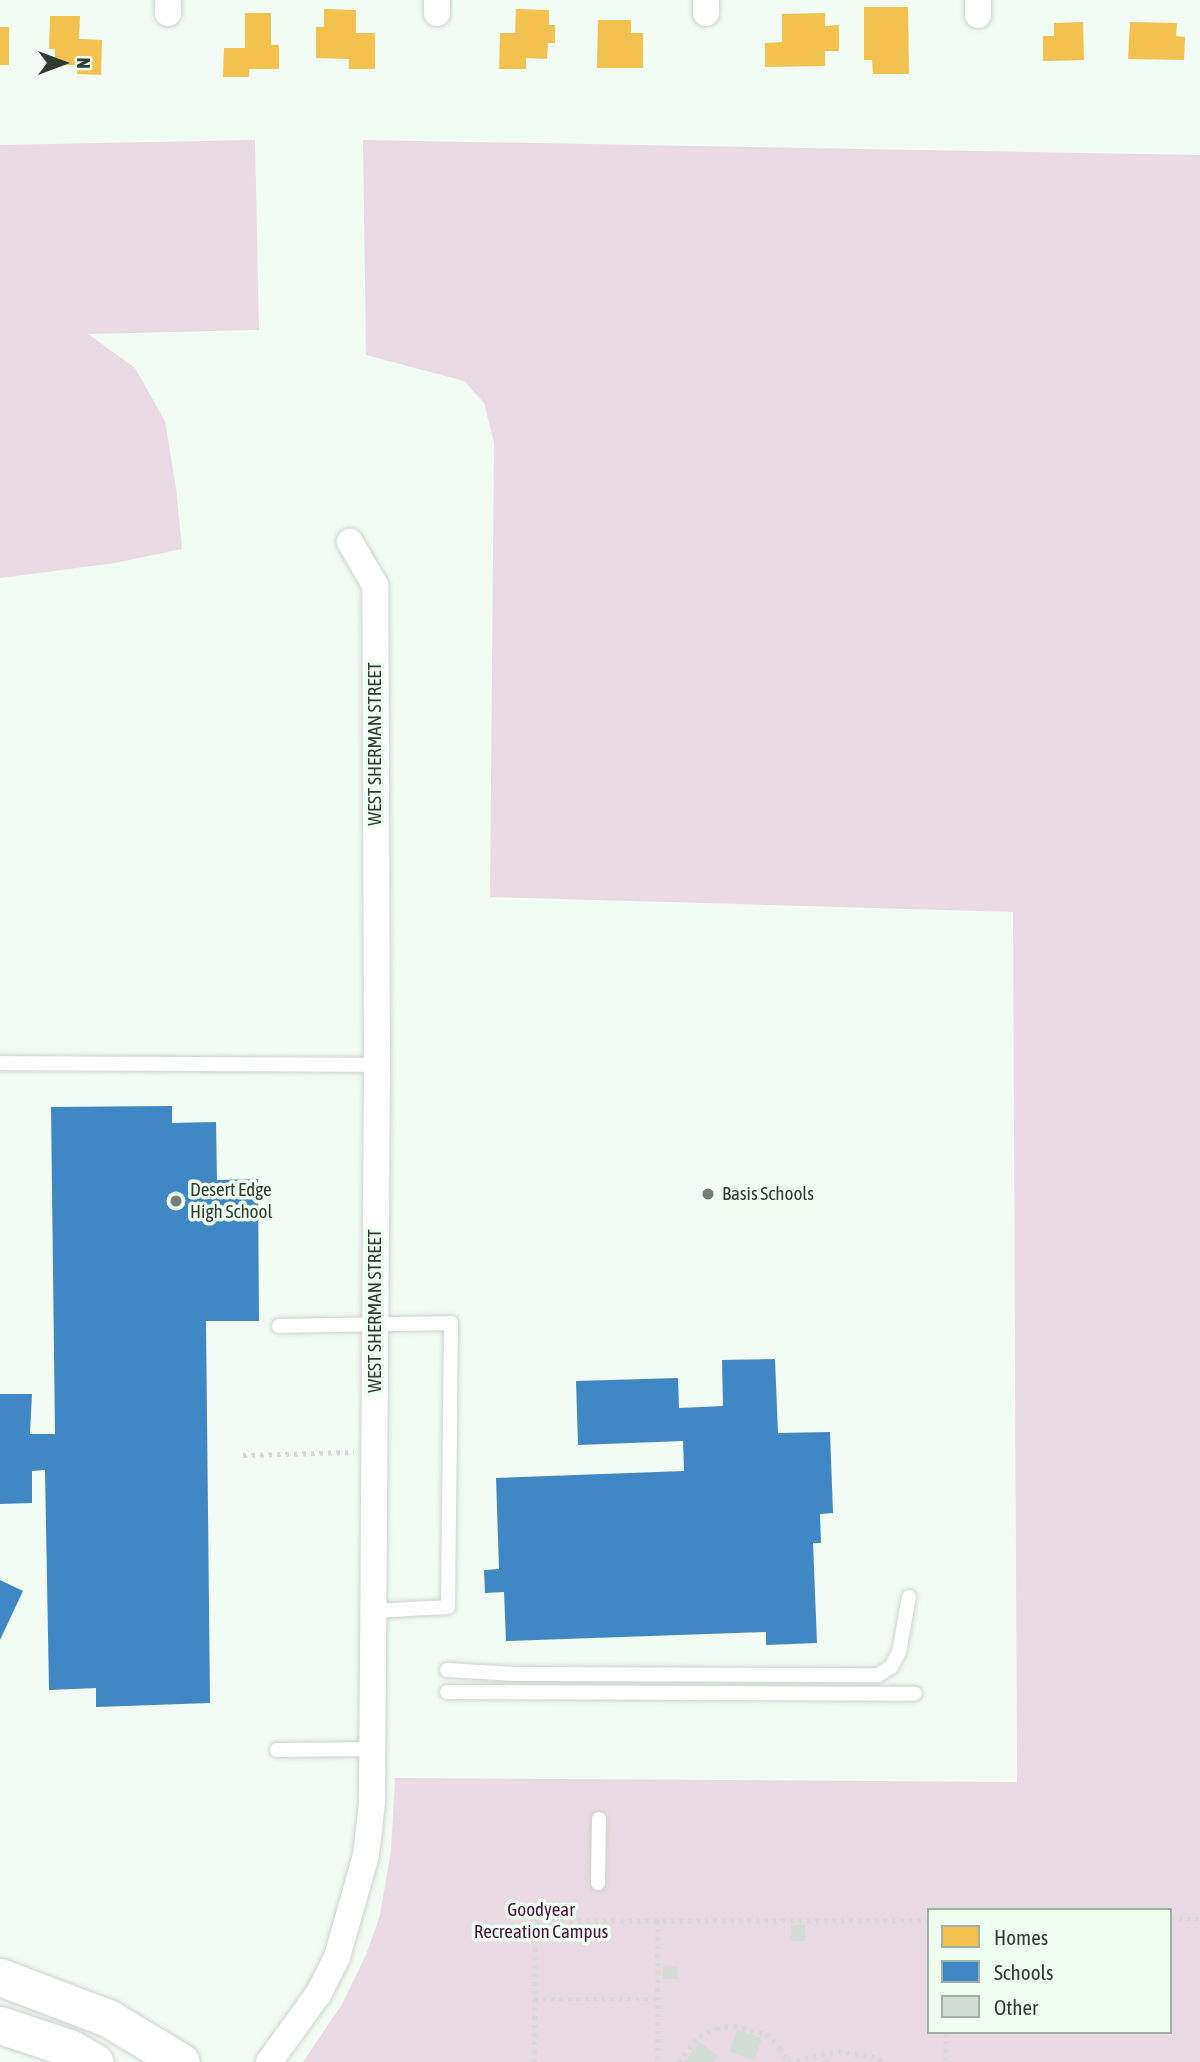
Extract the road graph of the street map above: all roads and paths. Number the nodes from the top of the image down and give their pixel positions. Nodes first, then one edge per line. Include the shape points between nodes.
1 (350, 542) dead end
2 (0, 1063) edge
3 (376, 1065) junction
4 (375, 1325) junction
5 (279, 1326) dead end
6 (374, 1451) junction
7 (243, 1455) dead end
8 (909, 1597) dead end
9 (373, 1611) junction
10 (447, 1670) dead end
11 (447, 1692) dead end
12 (915, 1694) dead end
13 (372, 1749) junction
14 (277, 1750) dead end
15 (598, 1819) dead end
16 (598, 1883) dead end
17 (1172, 1919) edge
18 (1200, 1919) edge
19 (658, 1920) junction
20 (927, 1920) edge
21 (0, 1977) edge
22 (524, 1994) dead end
23 (534, 1999) junction
24 (658, 1999) junction
25 (524, 2003) dead end
26 (0, 2025) edge
27 (946, 2034) edge
28 (822, 2052) junction
29 (94, 2062) edge
30 (181, 2062) edge
31 (269, 2062) edge
32 (534, 2062) edge
33 (658, 2062) edge
34 (678, 2062) edge
35 (788, 2062) edge
36 (828, 2062) edge
37 (887, 2062) edge
38 (946, 2062) edge

1 - 3 street, WEST SHERMAN STREET via 375,585
2 - 3 lane
3 - 4 street, WEST SHERMAN STREET
4 - 5 lane
4 - 6 street, WEST SHERMAN STREET
4 - 9 lane via 451,1323 451,1363 449,1607
6 - 7 path
6 - 9 street, WEST SHERMAN STREET
8 - 10 lane via 899,1651 891,1667 878,1675
9 - 13 street, WEST SHERMAN STREET
11 - 12 lane
13 - 14 lane
13 - 31 street, WEST SHERMAN STREET via 366,1856 348,1926 319,1993
15 - 16 lane
17 - 18 path
19 - 20 path
19 - 23 path via 535,1921
19 - 24 path
21 - 30 street via 108,2018
22 - 23 path
23 - 24 path
23 - 25 path
23 - 32 path
24 - 33 path
26 - 29 street via 69,2048
27 - 38 path
28 - 35 path
28 - 36 path
28 - 37 path via 852,2052
34 - 35 path via 699,2036 734,2026 766,2034

